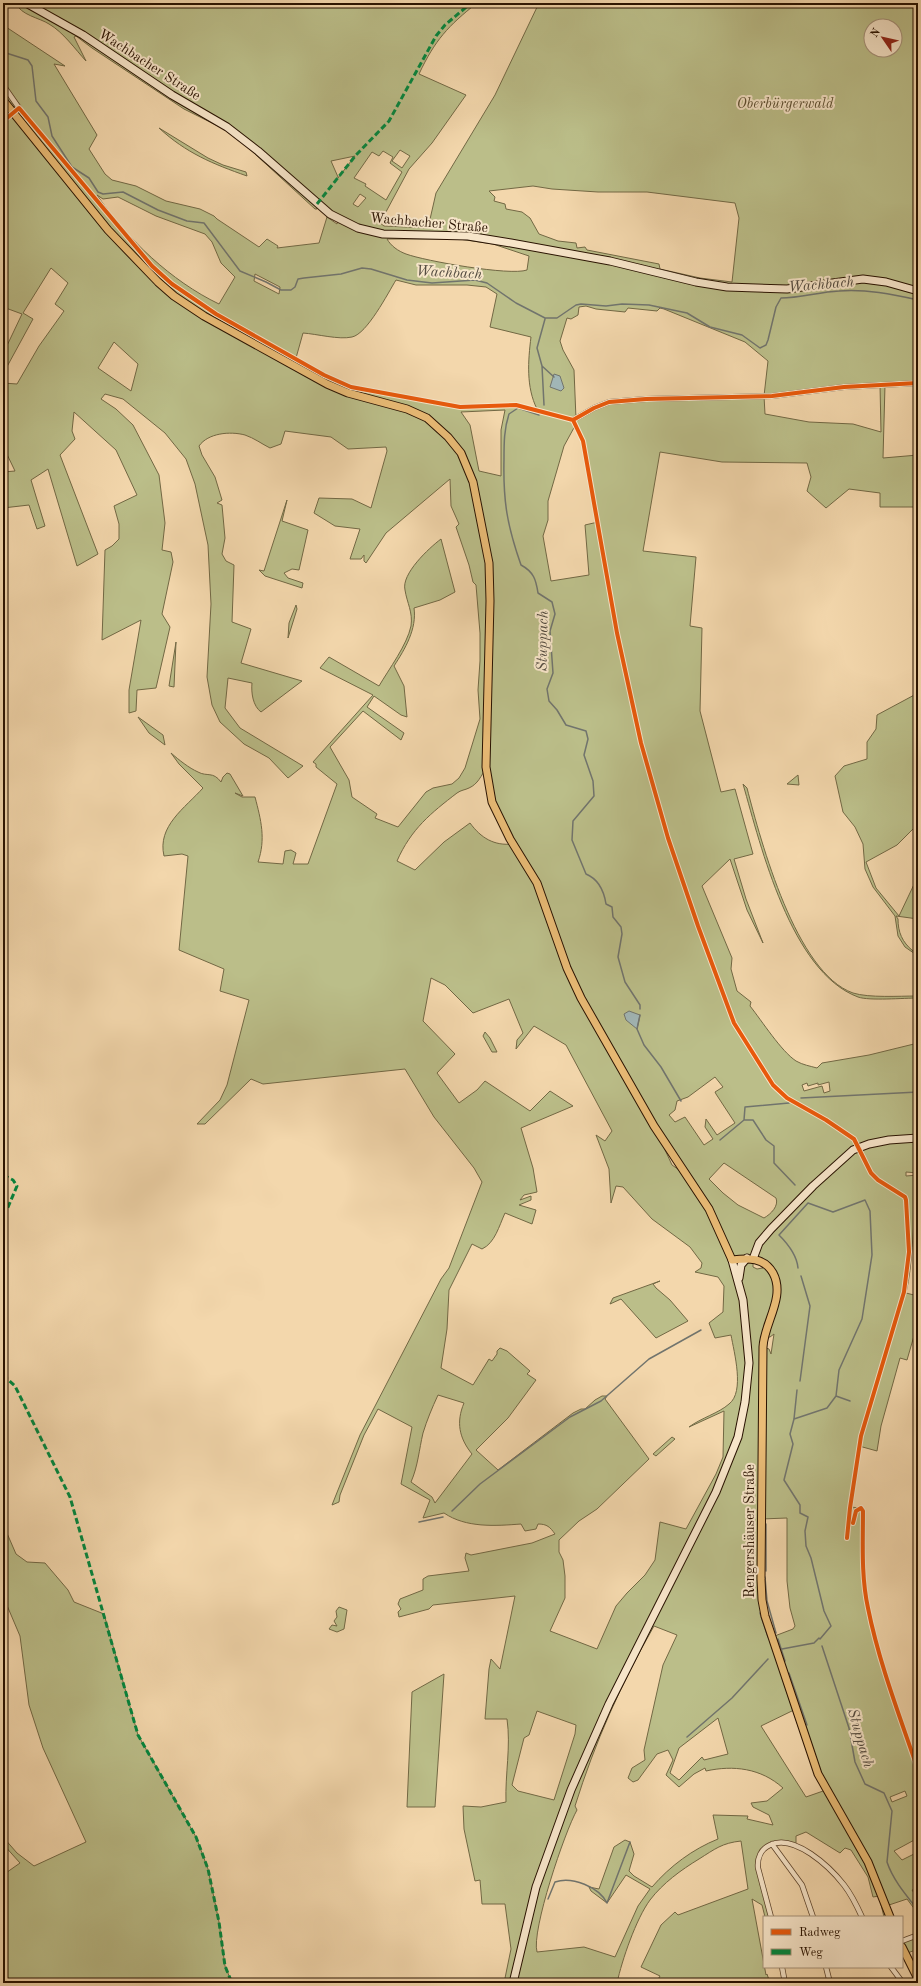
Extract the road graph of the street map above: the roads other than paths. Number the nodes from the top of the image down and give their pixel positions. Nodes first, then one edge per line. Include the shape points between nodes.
1 (26, 3) edge
2 (3, 85) edge
3 (3, 100) edge
4 (14, 112) junction
5 (918, 291) edge
6 (918, 383) edge
7 (573, 420) dead end
8 (918, 1138) edge
9 (750, 1258) junction
10 (732, 1260) junction
11 (738, 1284) junction
12 (772, 1844) junction
13 (771, 1916) edge
14 (813, 1916) edge
15 (861, 1916) edge
16 (890, 1916) edge
17 (918, 1935) edge
18 (903, 1941) edge
19 (903, 1949) edge
20 (782, 1968) edge
21 (826, 1968) edge
22 (892, 1968) edge
23 (918, 1979) edge
24 (513, 1983) edge
25 (785, 1983) edge
26 (830, 1983) edge
27 (903, 1983) edge

1 - 5 street, Wachbacher Straße via 227,127 330,214 358,228 383,234 468,236 610,261 727,287 787,289 863,279
2 - 4 street via 19,108
3 - 4 main road
4 - 10 main road via 108,230 174,296 204,316 327,384 348,393 407,409 427,418 461,453 473,482 489,563 486,767 492,802 510,839 537,882 567,968 581,998 654,1126 709,1209
6 - 7 street via 844,387 772,396 610,402
8 - 9 street via 889,1140 853,1150 771,1229
9 - 10 main road
9 - 11 street via 739,1270
9 - 16 main road, Rengershäuser Straße via 772,1270 778,1290 762,1347 763,1608 818,1774 868,1862
10 - 11 street
11 - 24 street via 744,1308 749,1363 738,1437 716,1492 588,1751 555,1831 536,1887
12 - 13 street via 762,1852 758,1863
12 - 14 street via 802,1885
12 - 15 street via 788,1843 816,1857 844,1885
17 - 18 street
19 - 23 main road
20 - 25 street
21 - 26 street
22 - 27 street

